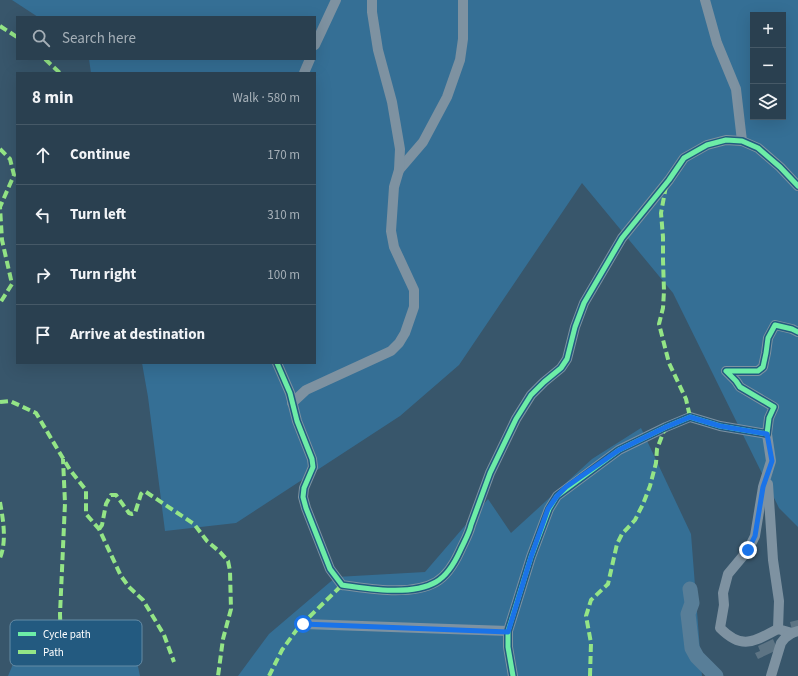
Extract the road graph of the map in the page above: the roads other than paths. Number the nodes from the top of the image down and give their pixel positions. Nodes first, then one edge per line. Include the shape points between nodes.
1 (336, 0) edge
2 (372, 0) edge
3 (463, 0) edge
4 (705, 0) edge
5 (316, 43) edge
6 (310, 60) edge
7 (304, 72) edge
8 (742, 141) junction
9 (399, 170) junction
10 (798, 186) edge
11 (798, 332) edge
12 (277, 364) edge
13 (292, 403) junction
14 (767, 434) junction
15 (768, 472) junction
16 (303, 624) dead end
17 (778, 629) junction
18 (508, 632) junction
19 (795, 632) edge
20 (513, 676) edge
21 (771, 676) edge

1 - 5 street
2 - 9 street via 378,50 392,102 400,148
3 - 9 street via 460,60 447,97 423,142
4 - 8 street via 717,43 736,89
6 - 7 street
8 - 10 street via 758,148
8 - 13 street via 726,140 707,145 684,158 622,238 584,303 567,359 561,368 531,395 516,419 490,473 469,532 454,563 438,581 426,587 403,589 368,589 342,585 330,569 303,498 304,488 313,467
9 - 13 street via 394,187 391,231 394,247 414,290 414,307 405,333 400,343 391,351 306,390
11 - 14 street via 775,325 768,338 763,367 758,371 726,371 740,387 774,408 769,418
12 - 13 street
14 - 15 street via 772,461
14 - 18 street via 720,426 690,417 619,450 566,487 548,509
15 - 17 street
15 - 17 street via 755,536 748,550 728,574 723,592 724,605 720,628 728,636 743,643 756,640
16 - 18 street
17 - 19 street
18 - 20 street
19 - 21 street via 781,643

